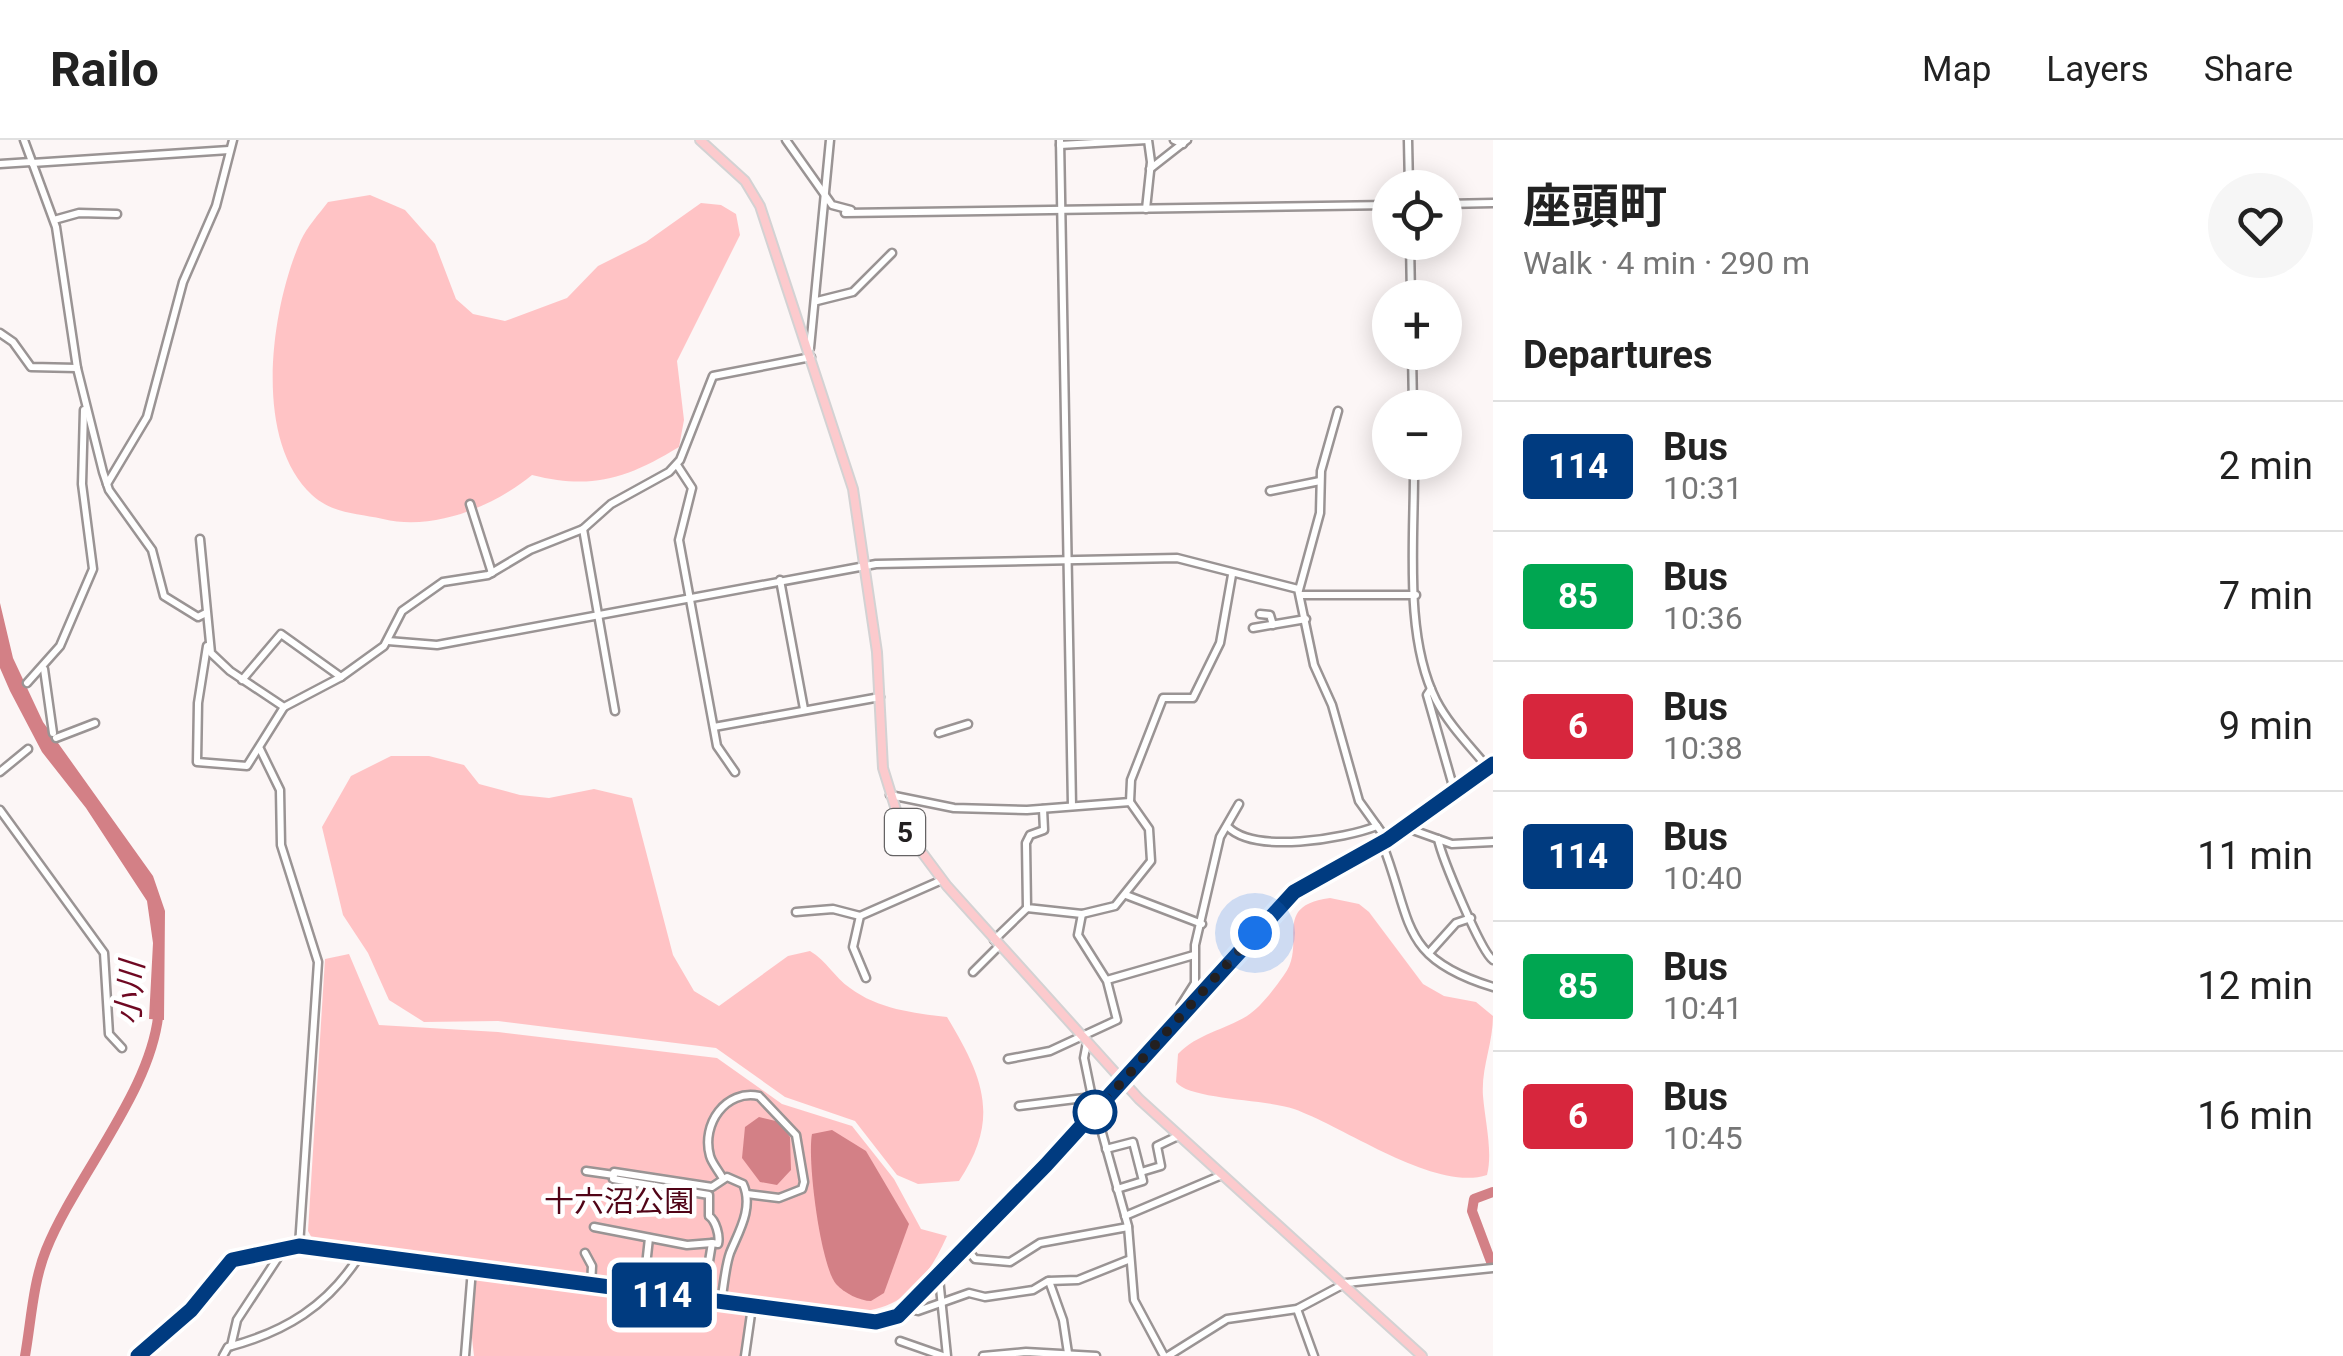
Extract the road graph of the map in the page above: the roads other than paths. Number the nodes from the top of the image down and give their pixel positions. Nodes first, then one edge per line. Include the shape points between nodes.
1 (24, 140) edge
2 (233, 140) edge
3 (700, 140) edge
4 (786, 140) edge
5 (830, 140) edge
6 (1147, 140) edge
7 (1174, 140) edge
8 (1408, 140) edge
9 (1185, 142) edge
10 (1060, 143) edge
11 (229, 150) junction
12 (31, 162) junction
13 (0, 164) edge
14 (1150, 169) junction
15 (1409, 170) edge
16 (824, 195) junction
17 (1493, 203) edge
18 (1462, 204) edge
19 (1372, 205) edge
20 (1146, 209) junction
21 (1061, 210) junction
22 (857, 212) junction
23 (845, 213) dead end
24 (117, 214) dead end
25 (54, 220) junction
26 (892, 253) dead end
27 (816, 301) junction
28 (0, 333) edge
29 (811, 352) junction
30 (77, 368) junction
31 (85, 405) junction
32 (1338, 411) dead end
33 (677, 464) junction
34 (1414, 480) edge
35 (1320, 482) junction
36 (108, 484) junction
37 (1270, 491) dead end
38 (470, 504) dead end
39 (583, 529) junction
40 (200, 539) dead end
41 (1067, 560) junction
42 (865, 564) junction
43 (492, 573) junction
44 (1232, 576) junction
45 (780, 580) junction
46 (1300, 593) junction
47 (1416, 595) junction
48 (689, 597) junction
49 (206, 613) junction
50 (598, 614) junction
51 (1260, 614) dead end
52 (1306, 619) junction
53 (1273, 625) junction
54 (1253, 628) dead end
55 (388, 641) junction
56 (208, 644) junction
57 (44, 668) junction
58 (341, 677) junction
59 (242, 680) junction
60 (28, 683) dead end
61 (1432, 689) junction
62 (880, 697) junction
63 (284, 707) junction
64 (804, 709) junction
65 (615, 711) dead end
66 (94, 724) dead end
67 (968, 724) dead end
68 (714, 726) junction
69 (939, 733) dead end
70 (260, 749) junction
71 (28, 750) dead end
72 (1490, 766) edge
73 (0, 772) edge
74 (734, 772) dead end
75 (1455, 793) junction
76 (889, 795) junction
77 (1130, 802) junction
78 (1239, 804) dead end
79 (1072, 806) junction
80 (1044, 809) junction
81 (0, 810) edge
82 (1377, 826) junction
83 (1228, 827) junction
84 (1406, 827) junction
85 (1438, 839) junction
86 (1385, 841) junction
87 (1493, 842) edge
88 (942, 880) junction
89 (1126, 895) junction
90 (1027, 908) junction
91 (796, 912) dead end
92 (1082, 914) junction
93 (860, 916) junction
94 (1471, 918) junction
95 (1202, 924) junction
96 (997, 943) junction
97 (1428, 953) junction
98 (1194, 955) junction
99 (1493, 960) edge
100 (974, 972) dead end
101 (866, 978) dead end
102 (1107, 980) junction
103 (1493, 987) edge
104 (1187, 1011) junction
105 (1086, 1040) junction
106 (122, 1048) dead end
107 (1008, 1060) dead end
108 (1123, 1082) junction
109 (1092, 1096) junction
110 (1019, 1106) dead end
111 (1096, 1111) junction
112 (1178, 1136) junction
113 (1106, 1149) junction
114 (586, 1171) dead end
115 (1140, 1172) junction
116 (614, 1175) junction
117 (1222, 1175) junction
118 (722, 1177) junction
119 (1117, 1188) junction
120 (747, 1194) junction
121 (1125, 1216) junction
122 (594, 1227) dead end
123 (1128, 1228) junction
124 (649, 1238) junction
125 (712, 1243) junction
126 (299, 1246) junction
127 (284, 1248) junction
128 (966, 1249) junction
129 (585, 1252) dead end
130 (360, 1255) junction
131 (1128, 1260) junction
132 (1490, 1268) edge
133 (472, 1269) junction
134 (938, 1277) junction
135 (1049, 1281) junction
136 (1346, 1284) junction
137 (591, 1286) junction
138 (644, 1293) junction
139 (944, 1303) junction
140 (752, 1306) junction
141 (908, 1309) junction
142 (1297, 1310) junction
143 (900, 1341) dead end
144 (231, 1346) junction
145 (1068, 1353) junction
146 (138, 1356) edge
147 (223, 1356) edge
148 (465, 1356) edge
149 (746, 1356) edge
150 (945, 1356) edge
151 (983, 1356) edge
152 (1096, 1356) edge
153 (1166, 1356) edge
154 (1314, 1356) edge
155 (1422, 1356) edge

1 - 12 street
2 - 11 street
3 - 29 main road, 5 via 756,198
4 - 16 street
5 - 16 street
6 - 10 street
6 - 14 street
7 - 9 street
8 - 15 street
9 - 14 street
10 - 21 street
11 - 12 street
11 - 36 street via 216,206 183,282 147,418
12 - 13 street
12 - 25 street
14 - 20 street
16 - 22 street via 836,207
16 - 27 street
17 - 18 street
19 - 20 street
20 - 21 street
21 - 22 street
21 - 41 street
22 - 23 street
24 - 25 street
25 - 30 street
26 - 27 street via 853,292
27 - 29 street
28 - 30 street via 31,367
29 - 33 street via 713,376
29 - 42 main road, 5 via 846,461
30 - 31 street
31 - 36 street
31 - 57 street via 82,476 93,570 66,636
32 - 35 street
33 - 39 street via 610,504
33 - 48 street via 692,488 678,540
34 - 47 street
35 - 37 street
35 - 46 street via 1320,514
36 - 49 street via 152,550 164,596 198,617
38 - 43 street
39 - 43 street
39 - 50 street
40 - 49 street
41 - 42 street
41 - 44 street via 1177,558
41 - 79 street
42 - 45 street
42 - 62 main road, 5
43 - 55 street via 442,582 402,610
44 - 46 street
44 - 77 street via 1217,651 1192,698 1164,698 1131,780
45 - 48 street
45 - 64 street
46 - 47 street
46 - 52 street
47 - 61 street via 1417,639
48 - 50 street
48 - 68 street
49 - 56 street
50 - 55 street via 436,645
50 - 65 street
51 - 53 street
52 - 53 street
52 - 82 street via 1314,666 1359,802
53 - 54 street
55 - 58 street
56 - 59 street
56 - 70 street via 195,759 245,767
57 - 60 street
57 - 66 street via 55,736
58 - 59 street via 280,634
58 - 63 street
59 - 63 street
61 - 72 street
61 - 75 street via 1428,695
62 - 64 street
62 - 76 main road, 5
63 - 70 street
64 - 68 street
67 - 69 street
68 - 74 street
70 - 126 street via 280,790 281,845 318,962
71 - 73 street
72 - 75 street
75 - 84 street
76 - 80 street via 954,808
76 - 88 main road, 5 via 904,831
77 - 79 street
77 - 89 street via 1149,829 1150,861
78 - 83 street
79 - 80 street
80 - 90 street via 1045,829 1026,843
81 - 106 street via 104,953 109,1034
82 - 83 street via 1333,841 1302,842 1242,837
82 - 86 street
83 - 95 street via 1220,837
84 - 85 street
84 - 86 street
85 - 87 street
85 - 94 street
86 - 97 street via 1408,930
86 - 104 street via 1294,892
88 - 93 street
88 - 96 main road, 5
89 - 92 street via 1115,906
89 - 95 street
90 - 92 street
90 - 96 street
91 - 93 street via 833,909
92 - 102 street via 1078,936
93 - 101 street via 853,947
94 - 97 street via 1456,923
94 - 99 street
95 - 98 street
96 - 100 street
96 - 105 main road, 5
97 - 103 street via 1450,973
98 - 102 street
98 - 104 street via 1195,982 1181,1005
102 - 105 street via 1118,1020
104 - 108 street
105 - 107 street
105 - 108 main road, 5
105 - 109 street
108 - 111 street
108 - 112 main road, 5
109 - 110 street
109 - 111 street
111 - 113 street
111 - 128 street
112 - 115 street via 1157,1146 1160,1166
112 - 117 main road, 5
113 - 115 street via 1132,1142
113 - 119 street
114 - 116 street
115 - 119 street via 1143,1181
116 - 118 street via 712,1186
116 - 125 street via 708,1195 720,1237
117 - 121 street
117 - 136 main road, 5
118 - 120 street via 736,1179
118 - 120 street via 710,1157 714,1118 729,1099 759,1096 796,1135 804,1182 790,1196
119 - 121 street
120 - 125 street via 721,1302 703,1298
121 - 123 street
122 - 124 street
123 - 128 street via 1040,1243 1010,1262 975,1258
123 - 131 street
124 - 125 street
124 - 138 street
126 - 127 street
126 - 130 street
127 - 144 street via 237,1320
127 - 146 street via 232,1260 191,1310
128 - 134 street
129 - 137 street
130 - 133 street
130 - 144 street via 325,1300 276,1334
131 - 135 street via 1092,1276
131 - 153 street via 1134,1300
132 - 136 street
133 - 137 street
133 - 148 street
134 - 139 street
134 - 141 street
135 - 139 street via 1033,1290 969,1294
135 - 145 street
136 - 142 street
136 - 155 main road, 5
137 - 138 street
138 - 140 street
139 - 141 street
139 - 150 street
140 - 141 street via 876,1322
140 - 149 street
142 - 153 street via 1226,1319
142 - 154 street
143 - 150 street
144 - 147 street
145 - 151 street
145 - 152 street

